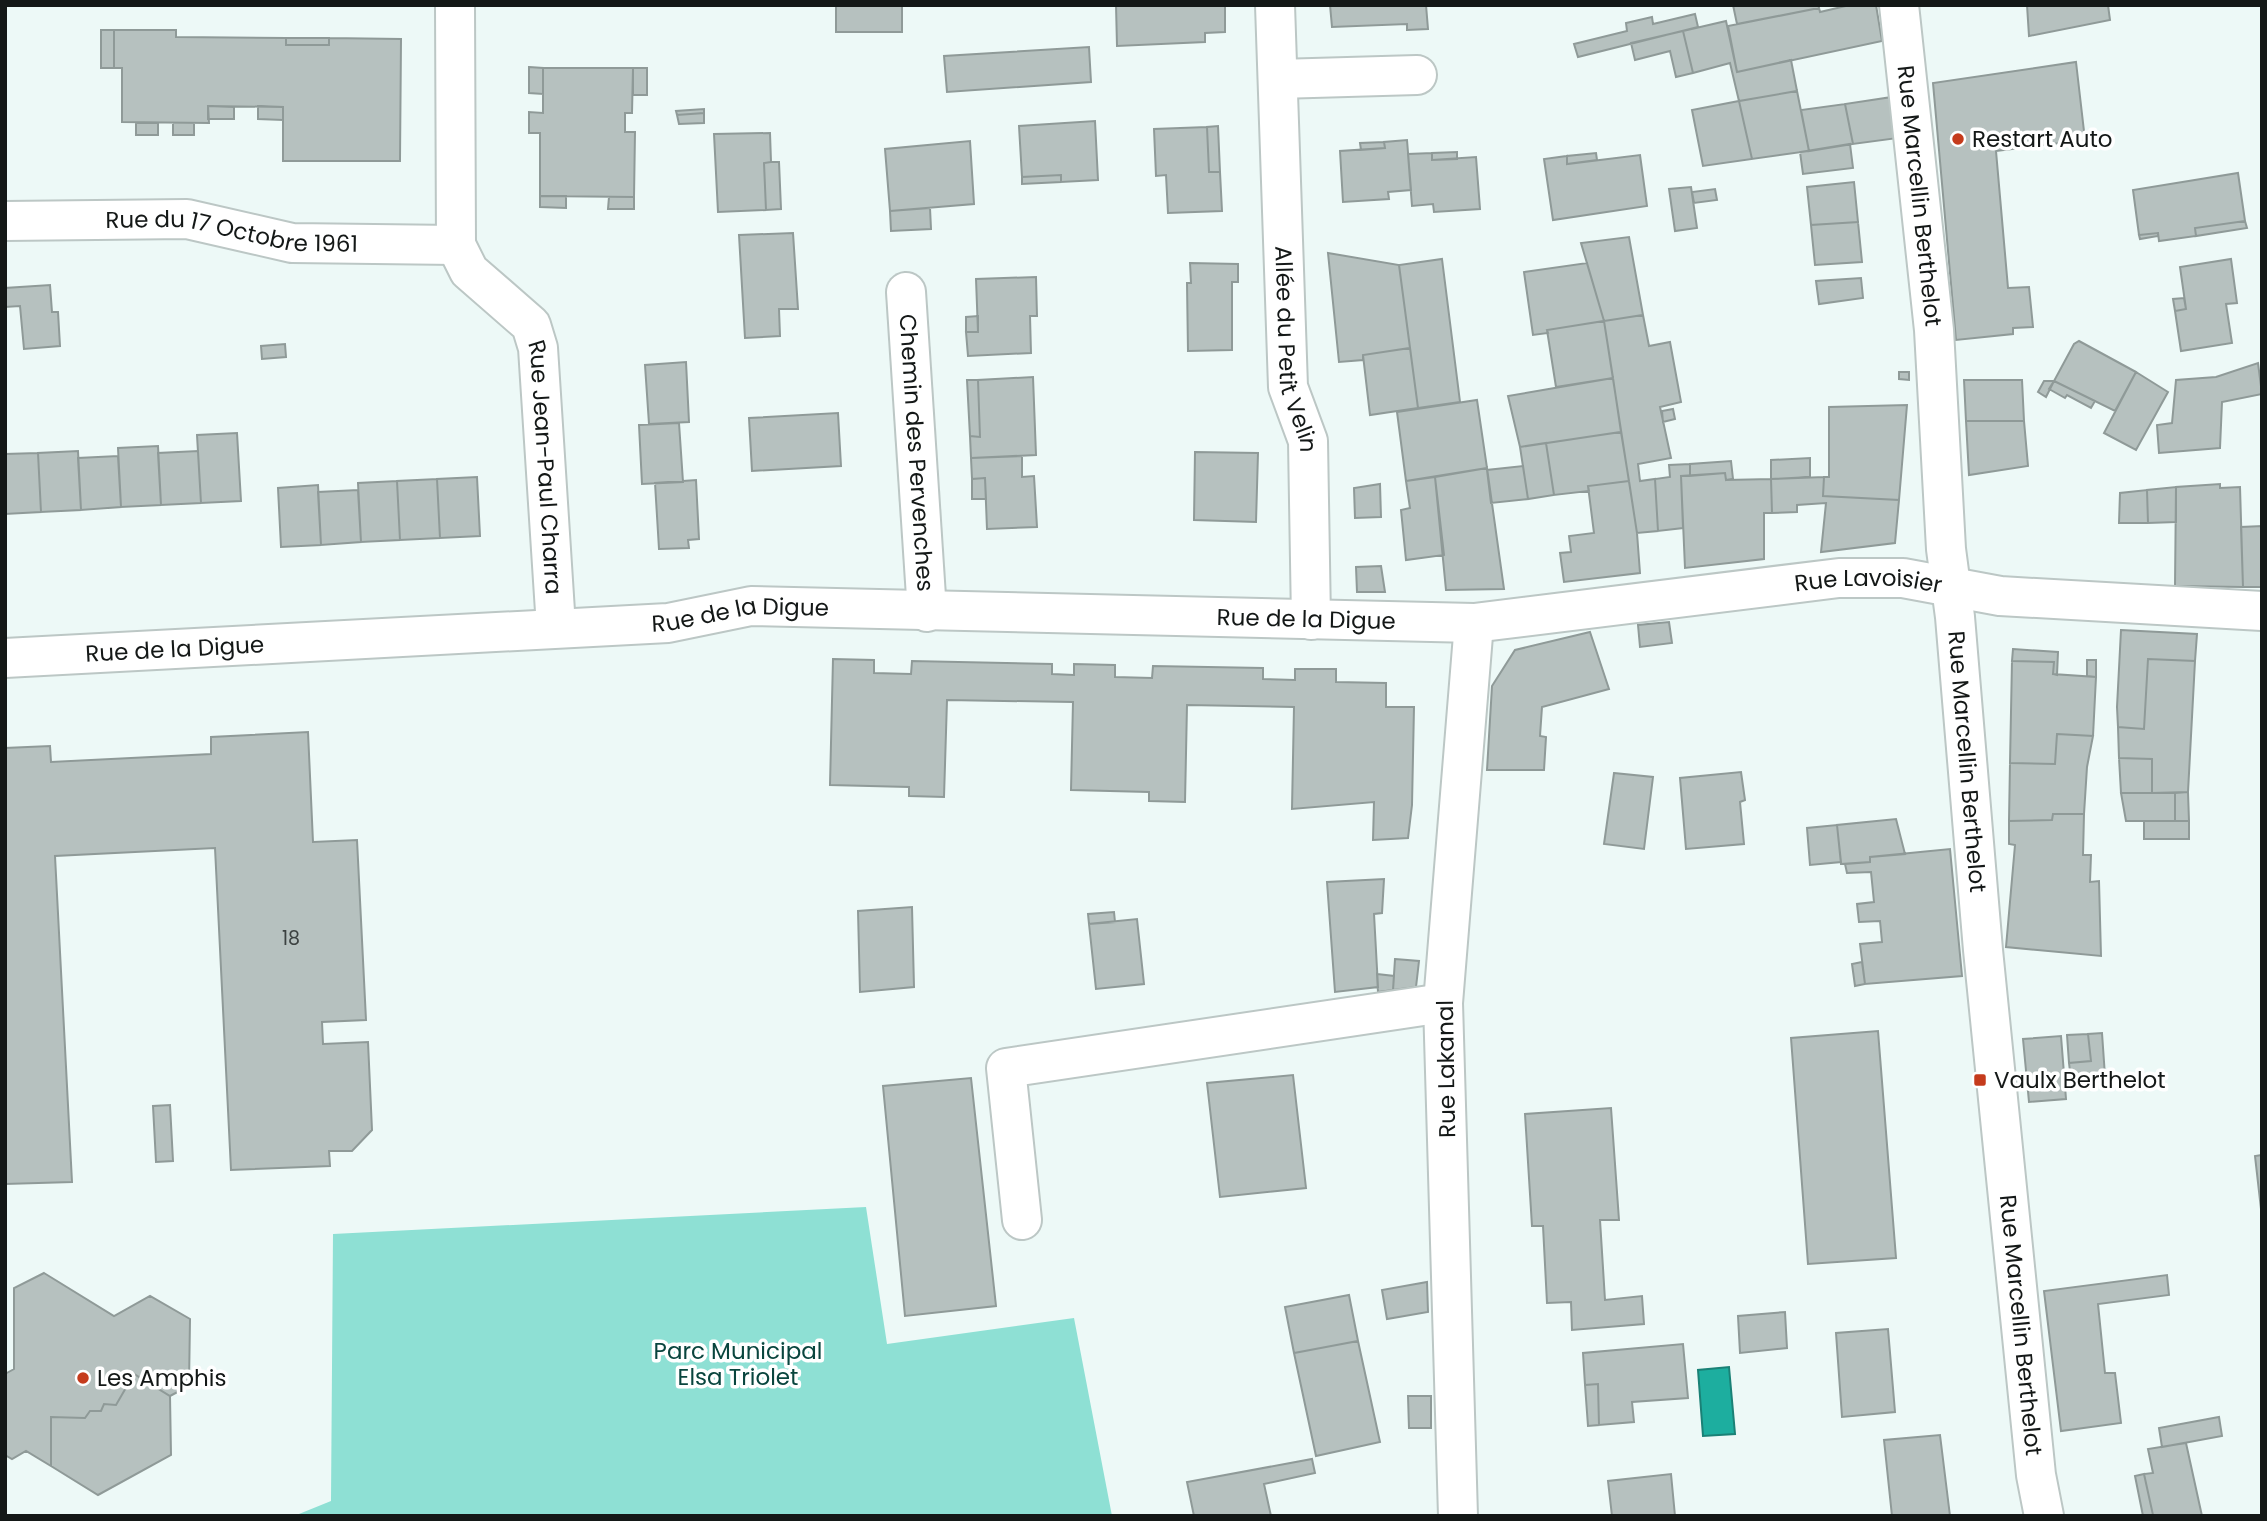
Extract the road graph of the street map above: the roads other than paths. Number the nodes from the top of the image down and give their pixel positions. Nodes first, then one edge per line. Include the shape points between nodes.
1 (455, 5) edge
2 (1275, 5) edge
3 (1899, 5) edge
4 (1417, 75) dead end
5 (1278, 79) junction
6 (5, 220) edge
7 (456, 245) junction
8 (906, 292) dead end
9 (1952, 587) junction
10 (2262, 611) edge
11 (927, 612) junction
12 (1311, 620) junction
13 (1474, 623) junction
14 (556, 628) junction
15 (5, 658) edge
16 (1443, 1003) junction
17 (1021, 1220) dead end
18 (1458, 1516) edge
19 (2044, 1516) edge

1 - 7 street
2 - 5 street, Allée du Petit Velin
3 - 9 street, Rue Marcellin Berthelot via 1934,330
4 - 5 street
5 - 12 street, Allée du Petit Velin via 1288,387 1308,442
6 - 7 street, Rue du 17 Octobre 1961 via 187,219 292,243
7 - 14 street, Rue Jean-Paul Charra via 469,271 531,325 538,348
8 - 11 street, Chemin des Pervenches
9 - 10 street, Rue Lavoisier via 2000,596
9 - 13 street, Rue Lavoisier via 1903,578 1839,578
9 - 19 street, Rue Marcellin Berthelot via 1983,950 2036,1475
11 - 12 street, Rue de la Digue
11 - 14 street, Rue de la Digue via 751,606 668,623
12 - 13 street, Rue de la Digue
13 - 16 street, Rue Lakanal
14 - 15 street, Rue de la Digue
16 - 17 street via 1006,1068
16 - 18 street, Rue Lakanal

